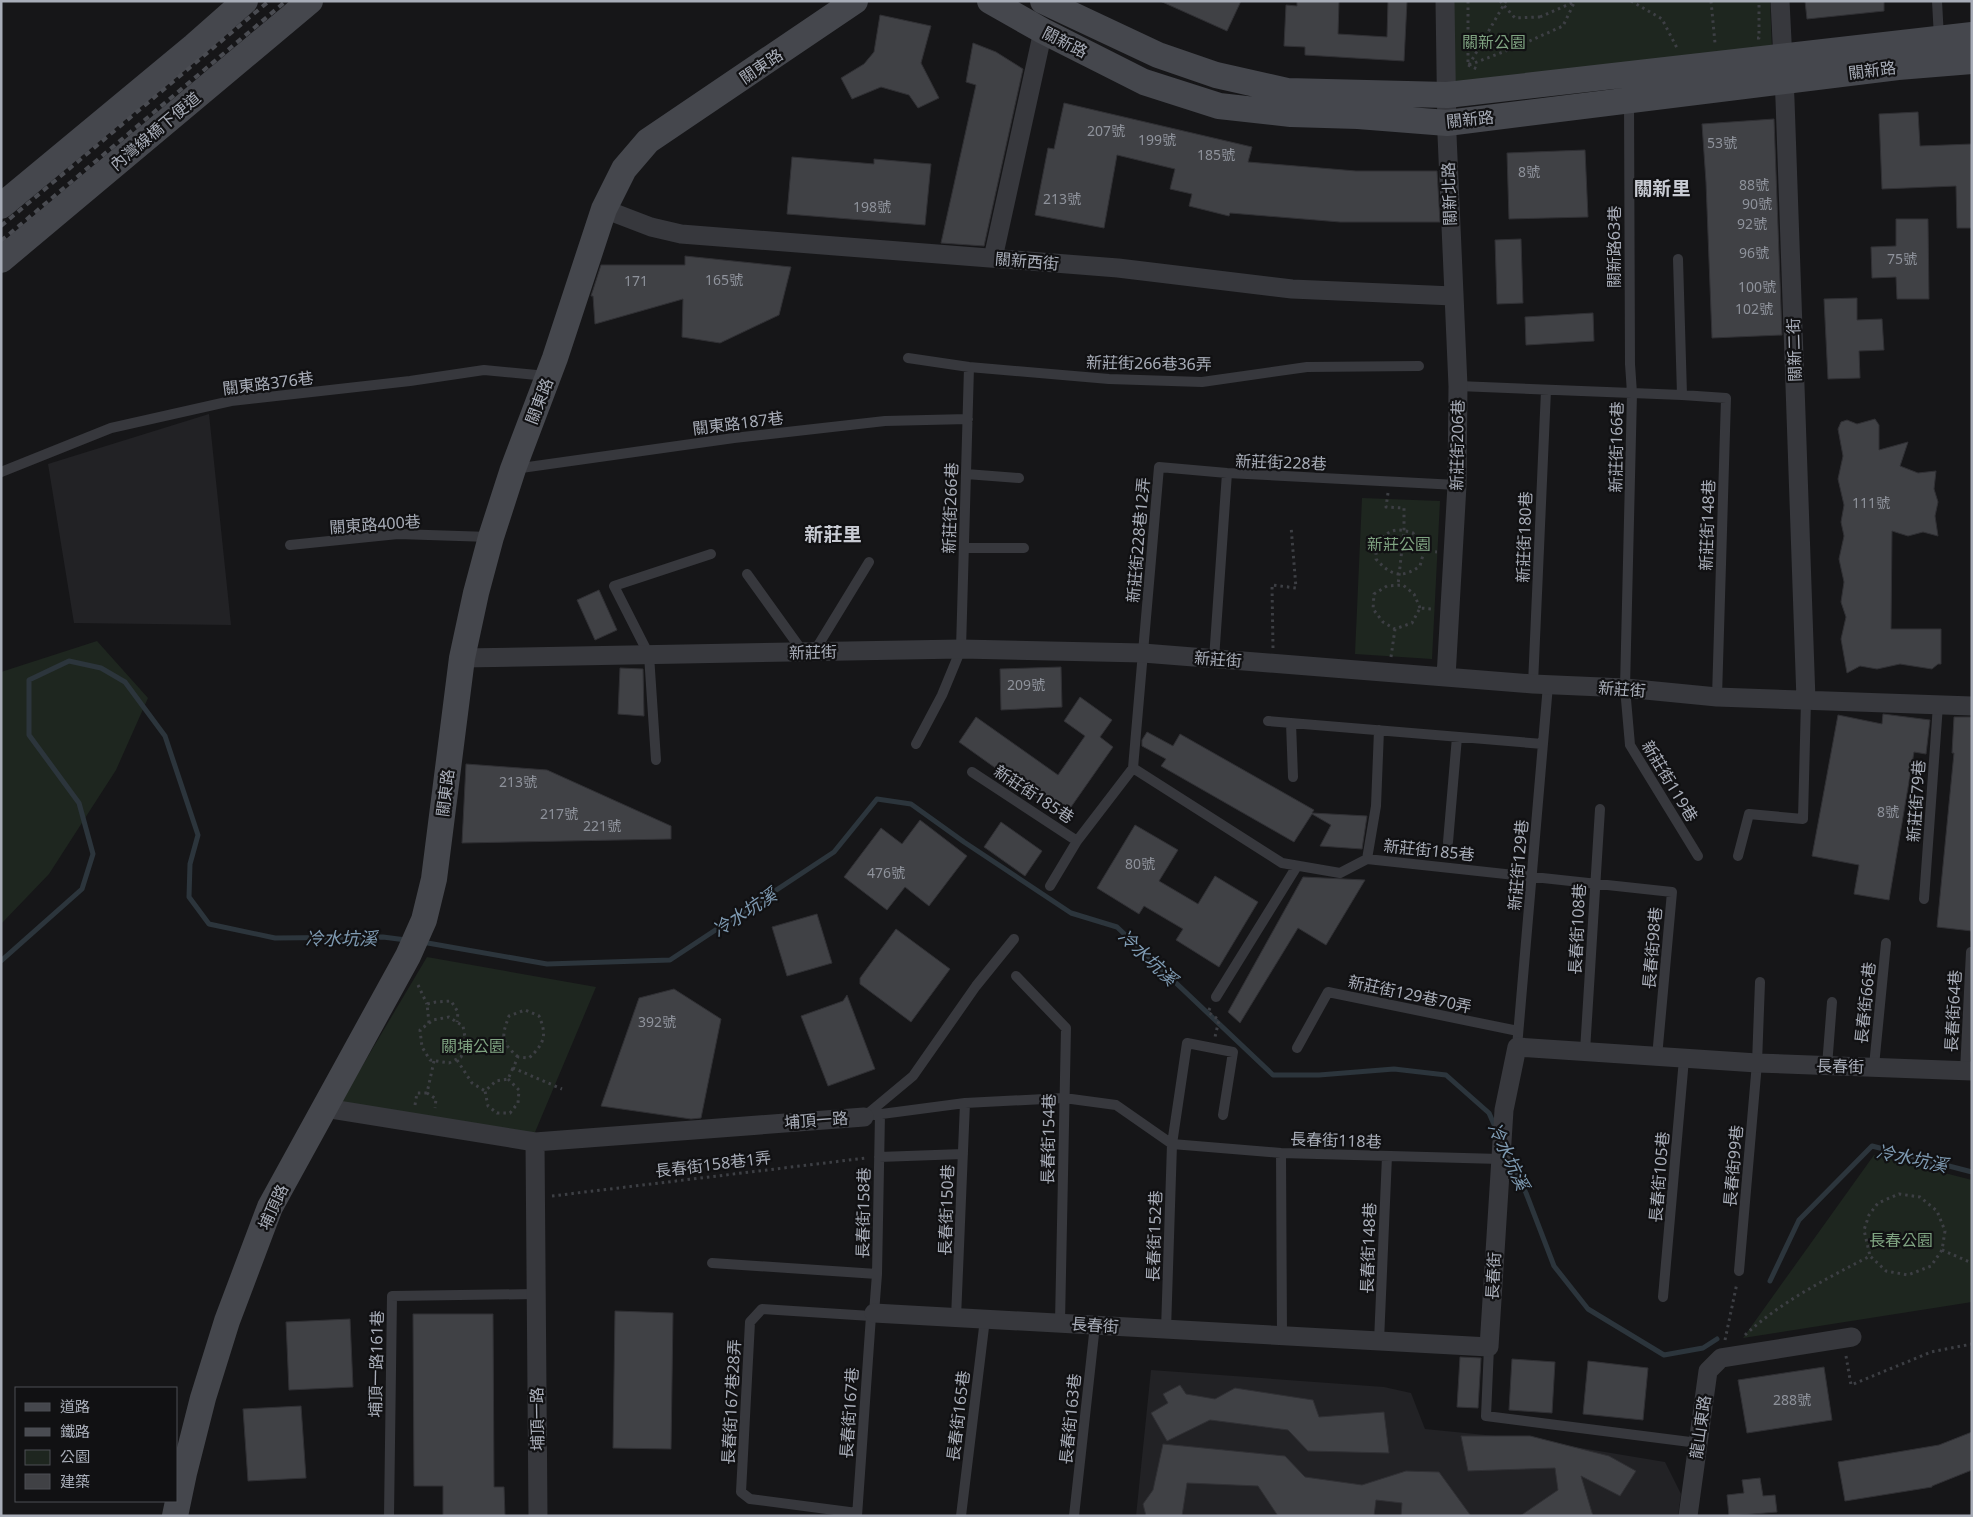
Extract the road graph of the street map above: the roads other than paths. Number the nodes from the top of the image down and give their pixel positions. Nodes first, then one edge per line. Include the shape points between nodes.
1 (245, 1) edge
2 (310, 1) edge
3 (855, 1) edge
4 (990, 1) edge
5 (1043, 1) edge
6 (1445, 1) edge
7 (1780, 1) edge
8 (1937, 1) edge
9 (834, 10) edge
10 (1043, 31) junction
11 (1972, 35) edge
12 (1940, 39) junction
13 (1972, 62) edge
14 (1783, 68) junction
15 (1447, 95) junction
16 (1629, 100) junction
17 (1447, 123) junction
18 (1, 206) edge
19 (604, 209) junction
20 (993, 258) junction
21 (1678, 259) dead end
22 (1, 260) edge
23 (1453, 296) junction
24 (908, 358) dead end
25 (1419, 366) dead end
26 (969, 367) junction
27 (548, 376) junction
28 (1458, 386) junction
29 (1546, 390) junction
30 (1632, 393) junction
31 (1682, 395) junction
32 (968, 419) junction
33 (513, 470) junction
34 (1, 472) edge
35 (1227, 473) junction
36 (966, 474) junction
37 (1020, 478) dead end
38 (1457, 485) junction
39 (491, 537) junction
40 (290, 546) dead end
41 (964, 548) junction
42 (1024, 548) dead end
43 (711, 554) dead end
44 (868, 562) dead end
45 (748, 574) dead end
46 (961, 649) junction
47 (809, 652) junction
48 (1143, 653) junction
49 (650, 655) junction
50 (462, 658) junction
51 (1214, 659) junction
52 (1446, 677) junction
53 (1541, 685) junction
54 (1625, 688) junction
55 (1717, 697) junction
56 (1806, 700) junction
57 (1938, 705) junction
58 (1972, 706) edge
59 (1268, 721) dead end
60 (1291, 723) junction
61 (1379, 730) junction
62 (1457, 737) junction
63 (916, 744) dead end
64 (1543, 744) junction
65 (656, 760) dead end
66 (1133, 768) junction
67 (972, 772) dead end
68 (1292, 777) dead end
69 (1600, 809) dead end
70 (1077, 841) junction
71 (1448, 842) dead end
72 (1698, 856) dead end
73 (1738, 856) dead end
74 (1367, 858) junction
75 (1297, 866) junction
76 (1532, 876) junction
77 (1595, 884) junction
78 (1050, 886) dead end
79 (1924, 899) dead end
80 (424, 920) joint
81 (1014, 939) dead end
82 (1886, 943) dead end
83 (1971, 952) edge
84 (1016, 976) dead end
85 (1760, 982) dead end
86 (1216, 996) road end
87 (1832, 1002) dead end
88 (1517, 1039) junction
89 (1297, 1048) dead end
90 (1585, 1051) junction
91 (1657, 1057) junction
92 (1684, 1059) junction
93 (1757, 1063) junction
94 (1827, 1066) junction
95 (1874, 1066) junction
96 (1968, 1071) edge
97 (1064, 1098) junction
98 (965, 1103) junction
99 (325, 1108) junction
100 (872, 1115) junction
101 (1223, 1116) dead end
102 (535, 1142) junction
103 (1172, 1144) junction
104 (1281, 1153) junction
105 (963, 1154) junction
106 (1387, 1156) junction
107 (879, 1157) junction
108 (1500, 1159) junction
109 (712, 1262) dead end
110 (1740, 1270) road end
111 (877, 1274) junction
112 (536, 1294) junction
113 (1662, 1296) dead end
114 (873, 1314) junction
115 (956, 1318) junction
116 (984, 1319) junction
117 (1060, 1322) junction
118 (1095, 1325) junction
119 (1166, 1330) junction
120 (1282, 1336) junction
121 (1848, 1337) road end
122 (1379, 1341) junction
123 (1489, 1347) junction
124 (1698, 1443) junction
125 (178, 1502) edge
126 (178, 1502) edge
127 (857, 1514) edge
128 (175, 1516) edge
129 (389, 1516) edge
130 (538, 1516) edge
131 (961, 1516) edge
132 (1074, 1516) edge
133 (1688, 1516) edge

1 - 18 street
2 - 22 street, 內灣線橋下便道
3 - 9 street, 關東路
4 - 10 street, 關新路
5 - 15 street, 關新路 via 1158,55 1247,83 1286,91
6 - 15 street, 關新北路
7 - 14 street, 關新二街
8 - 12 lane
9 - 19 street, 關東路 via 648,141 624,169
10 - 17 street, 關新路 via 1144,82 1219,106 1291,114
10 - 20 street
11 - 12 street, 關新路
12 - 14 street, 關新路
13 - 14 street, 關新路 via 1898,67
14 - 15 street, 關新路
14 - 16 street, 關新路
14 - 56 street, 關新二街
15 - 17 street, 關新北路
16 - 17 street, 關新路
16 - 30 lane, 關新路63巷
17 - 23 street, 關新北路
19 - 20 street, 關新西街 via 651,227 681,234
19 - 27 street, 關東路
20 - 23 street, 關新西街 via 1118,268 1292,289
21 - 31 lane
23 - 28 street, 關新北路
24 - 26 lane, 新莊街266巷36弄
25 - 26 lane, 新莊街266巷36弄 via 1308,367 1202,382 1109,379
26 - 32 lane, 新莊街266巷
27 - 33 street, 關東路
27 - 34 lane, 關東路376巷 via 484,370 231,401 111,428
28 - 29 lane, 新莊街206巷
28 - 38 street, 新莊街206巷
29 - 30 lane, 新莊街206巷
29 - 53 lane, 新莊街180巷
30 - 31 lane, 新莊街166巷
30 - 54 lane, 新莊街166巷
31 - 55 lane, 新莊街148巷 via 1726,398
32 - 33 lane, 關東路187巷 via 885,421 734,438
32 - 36 lane, 新莊街266巷
33 - 39 street, 關東路
35 - 38 lane, 新莊街228巷
35 - 48 lane, 新莊街228巷12弄 via 1159,467
35 - 51 lane, 新莊街228巷
36 - 37 lane
36 - 41 lane, 新莊街266巷
38 - 52 street, 新莊街206巷
39 - 40 lane, 關東路400巷 via 398,534
39 - 50 street, 關東路
41 - 42 lane
41 - 46 lane, 新莊街266巷
43 - 49 lane via 614,586
44 - 47 lane
45 - 47 lane
46 - 47 street, 新莊街
46 - 48 street, 新莊街
46 - 63 lane via 942,695
47 - 49 street, 新莊街
48 - 51 street, 新莊街
48 - 66 lane
49 - 50 street, 新莊街
49 - 65 lane
50 - 80 street, 關東路 via 434,879
51 - 52 street, 新莊街
52 - 53 street, 新莊街
53 - 54 street, 新莊街
53 - 64 lane, 新莊街129巷
54 - 55 street, 新莊街
54 - 72 lane, 新莊街119巷 via 1630,745
55 - 56 street, 新莊街
56 - 57 street, 新莊街
56 - 73 lane via 1803,819 1749,814
57 - 58 street, 新莊街
57 - 79 lane, 新莊街79巷
59 - 60 lane
60 - 61 lane
60 - 68 lane
61 - 62 lane
61 - 74 lane via 1376,806
62 - 64 lane
62 - 71 lane
64 - 76 lane, 新莊街129巷
66 - 70 lane, 新莊街185巷
66 - 75 lane, 新莊街185巷 via 1282,863
67 - 70 lane, 新莊街185巷
69 - 77 lane, 長春街108巷
70 - 78 lane
74 - 75 lane, 新莊街185巷 via 1340,873
74 - 76 lane, 新莊街185巷
75 - 86 lane
76 - 77 lane, 長春街98巷
76 - 88 lane, 新莊街129巷
77 - 90 lane, 長春街108巷
77 - 91 lane, 長春街98巷 via 1672,892
80 - 99 street, 埔頂路 via 412,967 377,1009
81 - 100 lane, 埔頂一路 via 976,986 913,1076
82 - 95 lane, 長春街66巷
83 - 96 lane, 長春街64巷
84 - 97 lane, 長春街154巷 via 1066,1028
85 - 93 lane, 長春街99巷
87 - 94 lane
88 - 89 lane, 新莊街129巷70弄 via 1328,992
88 - 90 street, 長春街
88 - 108 street, 長春街 via 1504,1110
90 - 91 street, 長春街
91 - 92 street, 長春街
92 - 93 street, 長春街
92 - 113 lane, 長春街105巷
93 - 94 street, 長春街
93 - 110 lane, 長春街99巷
94 - 95 street, 長春街
95 - 96 street, 長春街
97 - 98 lane
97 - 103 lane via 1116,1105
97 - 117 lane, 長春街154巷
98 - 100 lane
98 - 105 lane, 長春街150巷
99 - 102 street, 埔頂一路
99 - 126 street, 埔頂路 via 270,1207 227,1322 203,1398
100 - 102 street, 埔頂一路
100 - 107 lane, 長春街158巷
101 - 103 lane, 長春街152巷 via 1232,1052 1188,1043
102 - 112 street, 埔頂一路
103 - 104 lane, 長春街118巷
103 - 119 lane, 長春街152巷
104 - 106 lane, 長春街118巷
104 - 120 lane
105 - 107 lane
105 - 115 lane, 長春街150巷
106 - 108 lane, 長春街118巷
106 - 122 lane, 長春街148巷
107 - 111 lane, 長春街158巷
108 - 123 street, 長春街
109 - 111 lane
111 - 114 lane, 長春街158巷
112 - 129 lane, 埔頂一路161巷 via 392,1296
112 - 130 street, 埔頂一路
114 - 115 street, 長春街
114 - 127 lane, 長春街167巷
114 - 127 lane, 長春街167巷28弄 via 762,1309 750,1322 742,1492 750,1500
115 - 116 street, 長春街
116 - 117 street, 長春街
116 - 131 lane, 長春街165巷
117 - 118 street, 長春街
118 - 119 street, 長春街
118 - 132 lane, 長春街163巷
119 - 120 street, 長春街
120 - 122 street, 長春街
121 - 124 street, 龍山東路 via 1728,1357 1708,1371
122 - 123 street, 長春街
123 - 124 lane via 1486,1416
124 - 133 street, 龍山東路
125 - 128 street, 埔頂路

